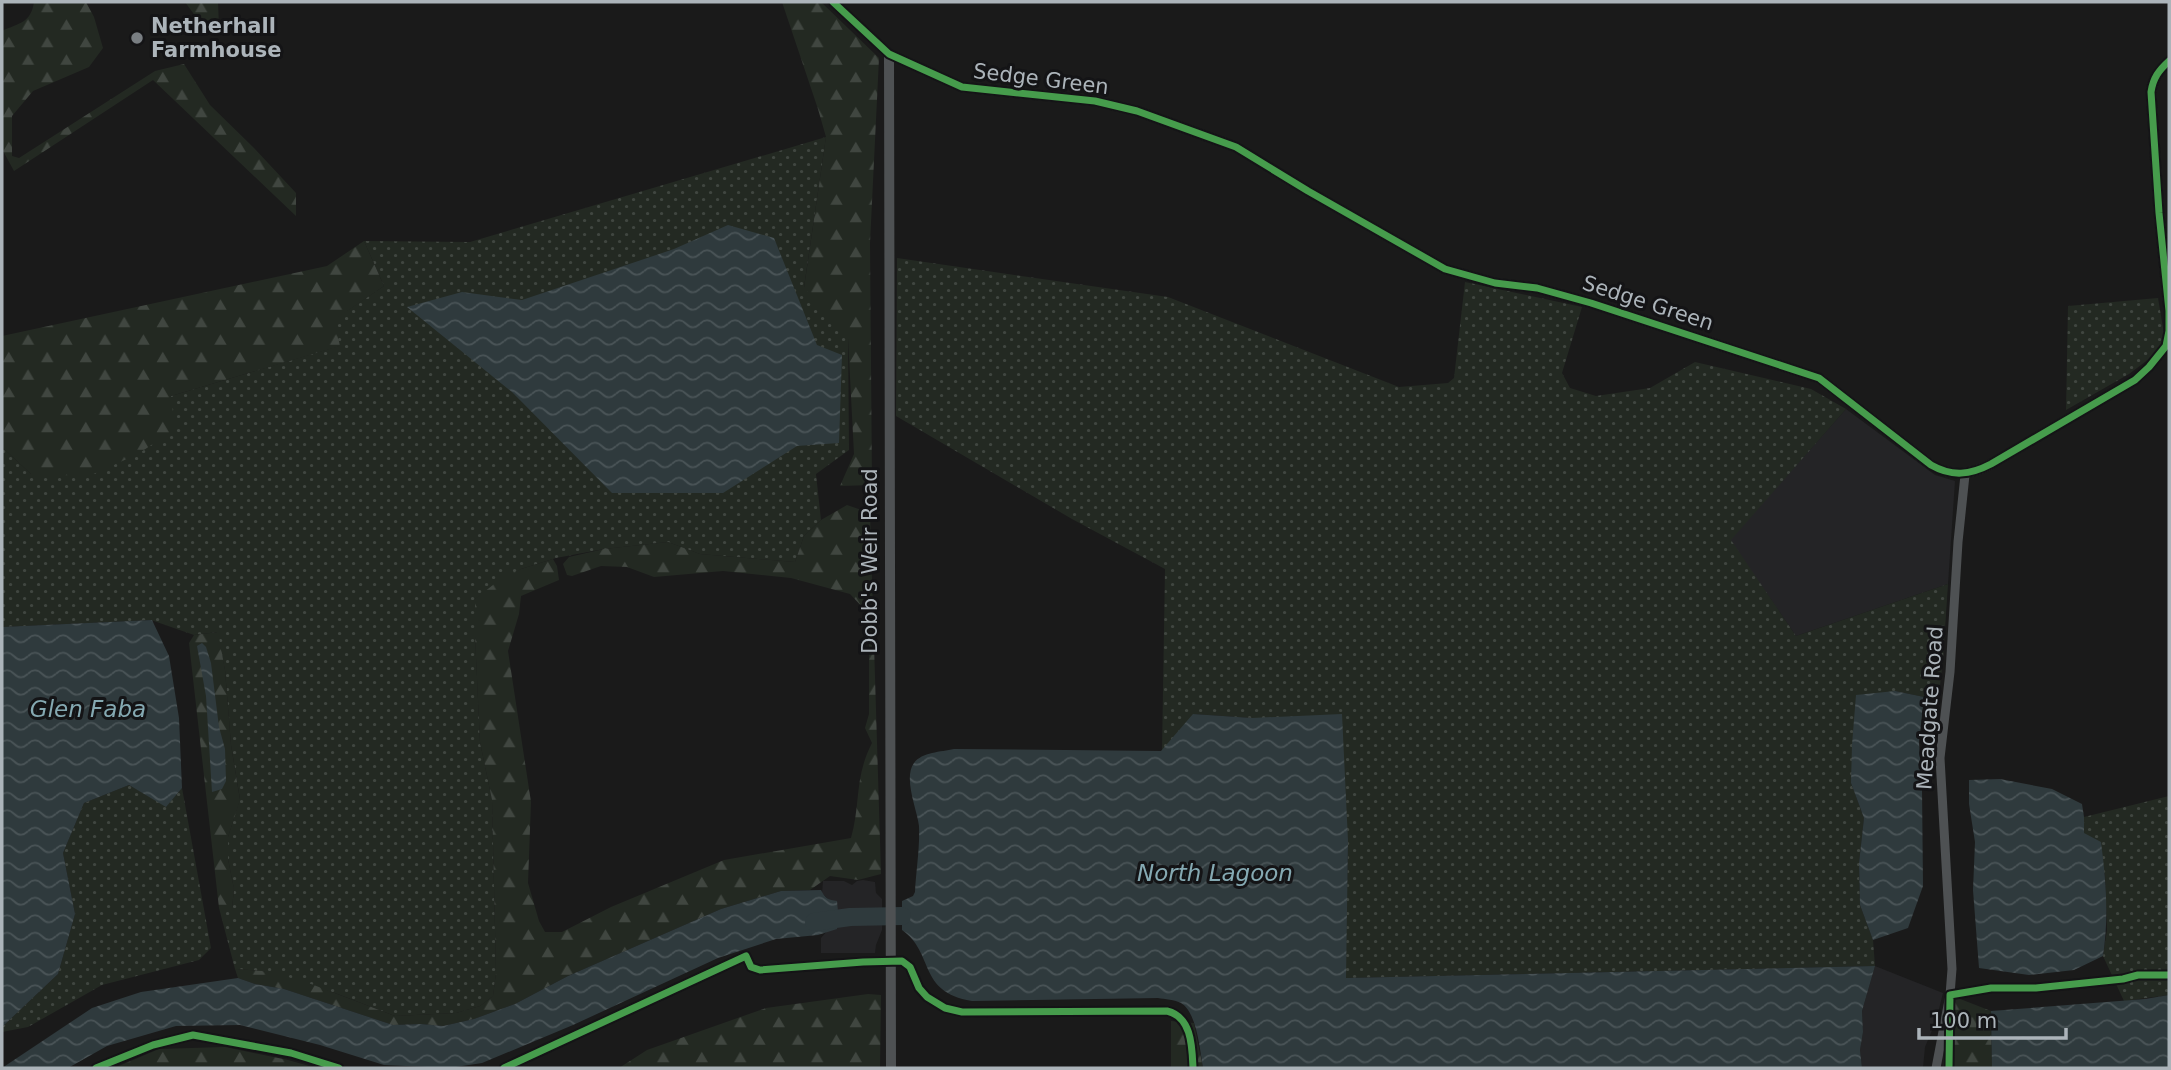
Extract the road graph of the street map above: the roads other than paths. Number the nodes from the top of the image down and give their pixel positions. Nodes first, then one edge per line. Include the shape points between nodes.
1 (832, 2) edge
2 (888, 54) junction
3 (2165, 65) edge
4 (1965, 475) junction
5 (891, 1068) edge
6 (1936, 1068) edge

1 - 2 street, Sedge Green
2 - 4 street, Sedge Green via 962,88 1105,104 1236,147 1445,269 1591,303 1819,378 1931,465
2 - 5 street, Dobb's Weir Road
3 - 4 street via 2153,80 2151,92 2169,310 2165,345 2149,368 2113,394
4 - 6 street, Meadgate Road via 1940,758 1952,969

